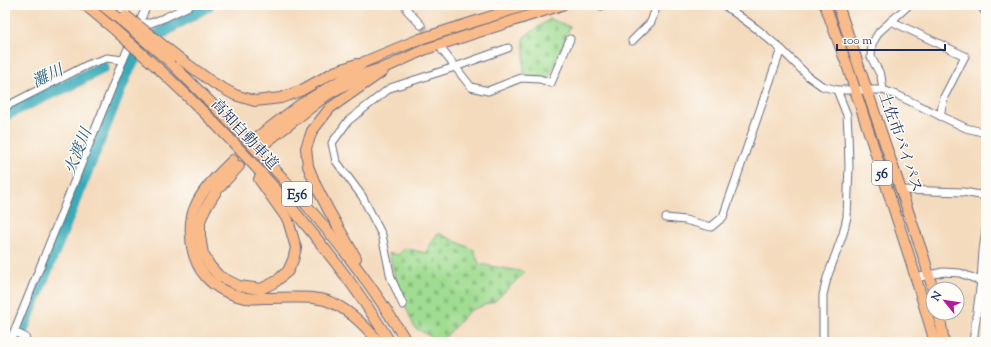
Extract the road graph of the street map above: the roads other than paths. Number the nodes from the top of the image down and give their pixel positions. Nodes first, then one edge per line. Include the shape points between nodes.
1 (85, 5) edge
2 (102, 5) edge
3 (112, 5) edge
4 (146, 5) edge
5 (191, 5) edge
6 (407, 5) edge
7 (528, 5) edge
8 (562, 5) edge
9 (657, 5) edge
10 (724, 5) edge
11 (825, 5) edge
12 (838, 5) edge
13 (908, 5) edge
14 (980, 5) edge
15 (986, 13) edge
16 (124, 19) junction
17 (891, 21) junction
18 (139, 23) junction
19 (421, 25) tunnel mouth
20 (570, 39) dead end
21 (632, 41) dead end
22 (508, 48) dead end
23 (781, 49) junction
24 (442, 50) tunnel mouth
25 (123, 60) junction
26 (364, 62) junction
27 (391, 65) junction
28 (455, 67) junction
29 (837, 90) junction
30 (855, 90) junction
31 (868, 90) junction
32 (883, 90) junction
33 (5, 107) edge
34 (940, 116) junction
35 (986, 133) edge
36 (235, 145) junction
37 (901, 190) junction
38 (986, 196) edge
39 (666, 218) dead end
40 (986, 229) edge
41 (929, 274) junction
42 (916, 278) junction
43 (366, 279) junction
44 (931, 281) edge
45 (984, 282) edge
46 (403, 305) dead end
47 (941, 321) edge
48 (14, 332) junction
49 (26, 340) edge
50 (10, 342) edge
51 (379, 342) edge
52 (390, 342) edge
53 (407, 342) edge
54 (824, 342) edge
55 (935, 342) edge
56 (944, 342) edge
57 (973, 342) edge

1 - 36 highway, 高知自動車道 / E56, bridge via 159,69
2 - 16 highway, E56
3 - 16 highway
4 - 18 street
5 - 18 street via 151,23
6 - 19 street via 407,10
7 - 26 highway via 420,39
8 - 27 highway via 426,49
9 - 21 street via 651,22
10 - 23 street
11 - 30 highway, 土佐市バイパス / 56
12 - 31 highway, 土佐市バイパス / 56
13 - 17 street
14 - 15 street
16 - 26 highway, bridge via 215,84 235,96 255,101 281,98 302,90 334,72
16 - 43 highway, 高知自動車道 / E56, bridge via 214,105 331,234
17 - 32 street via 879,32 872,44 871,58 881,76
17 - 34 street via 965,56 944,96
18 - 25 street
20 - 28 street via 551,83 540,79 521,78 488,91 471,87
22 - 28 street
23 - 29 street via 808,76 822,86
23 - 39 street via 724,217 712,227
24 - 28 street
25 - 33 street via 107,58 89,64
25 - 48 street
26 - 27 highway via 346,77 301,104 260,141 328,94 367,73
27 - 43 highway via 330,108 312,131 306,148 308,166 316,186
28 - 46 street via 390,88 348,121 332,143 336,161 362,196 382,236 391,278
29 - 30 street
29 - 54 street via 846,115 848,132 847,217 823,295
30 - 31 street
30 - 42 highway, 土佐市バイパス / 56
31 - 32 street
31 - 37 highway, 土佐市バイパス / 56
32 - 34 street
34 - 35 street via 966,128
36 - 51 highway via 288,220 296,248 293,260 288,271 261,289 239,286 219,276 210,266 203,254 200,221 205,209 236,163 218,175 203,192 195,207 190,225 191,247 202,273 228,293 247,298 324,299 345,310
36 - 52 highway, 高知自動車道 / E56 via 321,243
37 - 38 street via 963,192
37 - 41 highway, 土佐市バイパス / 56
40 - 45 street via 983,252
41 - 42 street
41 - 44 highway, 土佐市バイパス / 56
41 - 45 street via 960,273
42 - 55 highway, 土佐市バイパス / 56
43 - 53 highway, 高知自動車道 / E56
45 - 57 street
47 - 56 highway
48 - 49 street
48 - 50 street

